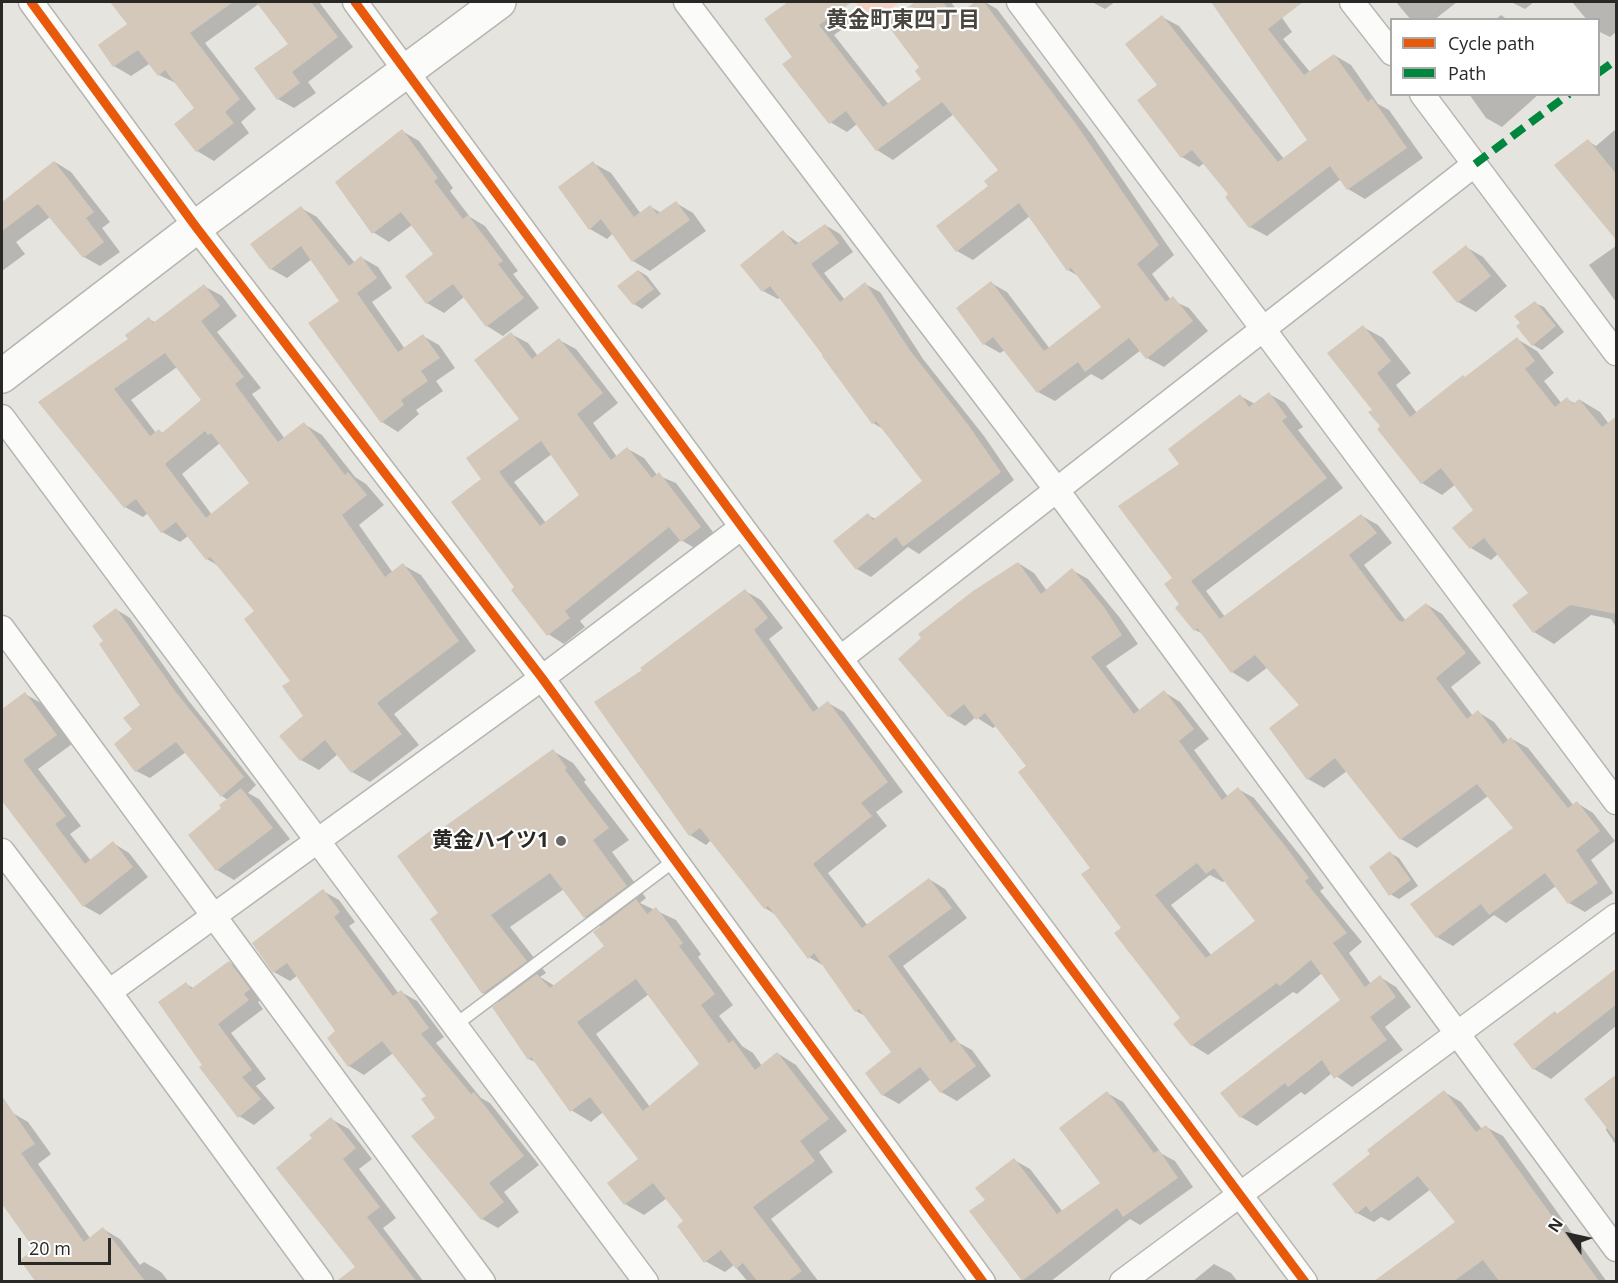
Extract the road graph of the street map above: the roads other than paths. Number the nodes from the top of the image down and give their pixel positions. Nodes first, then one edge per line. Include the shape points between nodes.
1 (31, 2) edge
2 (355, 2) edge
3 (499, 2) edge
4 (686, 2) edge
5 (1019, 2) edge
6 (1352, 2) edge
7 (1390, 50) edge
8 (406, 71) junction
9 (1424, 96) edge
10 (1475, 164) junction
11 (196, 227) junction
12 (1263, 329) junction
13 (1617, 353) edge
14 (2, 376) edge
15 (2, 417) edge
16 (1056, 489) junction
17 (742, 527) junction
18 (2, 628) edge
19 (841, 658) junction
20 (542, 678) junction
21 (1617, 802) edge
22 (318, 842) junction
23 (2, 851) edge
24 (675, 860) junction
25 (214, 916) junction
26 (1617, 916) edge
27 (109, 992) junction
28 (455, 1025) junction
29 (1458, 1034) junction
30 (1239, 1195) junction
31 (1617, 1249) edge
32 (321, 1281) edge
33 (483, 1281) edge
34 (646, 1281) edge
35 (983, 1281) edge
36 (1122, 1281) edge
37 (1305, 1281) edge

1 - 11 street
2 - 8 street
3 - 8 street
4 - 16 street
5 - 12 street
6 - 7 street
8 - 11 street
8 - 17 street
9 - 10 street
10 - 12 street
10 - 13 street
11 - 14 street
11 - 20 street
12 - 16 street
12 - 21 street
15 - 22 street
16 - 19 street
16 - 29 street
17 - 19 street
17 - 20 street
18 - 25 street
19 - 30 street
20 - 22 street
20 - 24 street
22 - 25 street
22 - 28 street
23 - 27 street
24 - 28 lane
24 - 35 street
25 - 27 street
25 - 33 street
26 - 29 street
27 - 32 street
28 - 34 street
29 - 30 street
29 - 31 street
30 - 36 street
30 - 37 street

